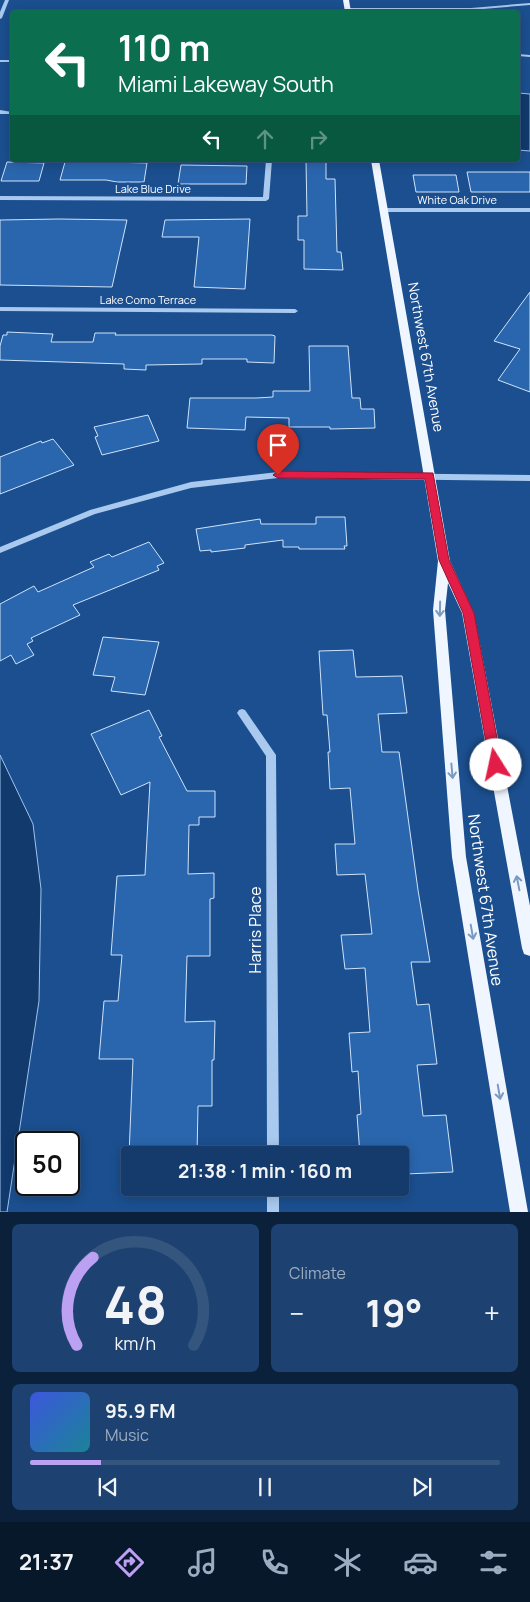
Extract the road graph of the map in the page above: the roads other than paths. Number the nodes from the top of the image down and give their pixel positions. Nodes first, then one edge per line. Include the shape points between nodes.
1 (8, 0) edge
2 (530, 4) edge
3 (480, 10) edge
4 (0, 18) edge
5 (269, 162) edge
6 (374, 162) edge
7 (0, 198) edge
8 (384, 210) junction
9 (530, 210) edge
10 (0, 309) edge
11 (296, 310) dead end
12 (430, 475) junction
13 (530, 478) edge
14 (0, 550) edge
15 (444, 560) junction
16 (242, 713) dead end
17 (530, 948) edge
18 (273, 1146) edge
19 (273, 1196) edge
20 (273, 1212) edge
21 (519, 1212) edge

1 - 4 street
2 - 3 street
5 - 7 street, Lake Blue Drive via 266,199
6 - 8 main road, Northwest 67th Avenue
8 - 9 street, White Oak Drive
8 - 12 main road, Northwest 67th Avenue
10 - 11 street, Lake Como Terrace
12 - 13 street
12 - 14 street via 278,475 191,486 93,512
12 - 15 main road, Northwest 67th Avenue
17 -> 15 main road, Northwest 67th Avenue via 468,613
15 -> 21 main road, Northwest 67th Avenue via 439,610 459,857
16 - 18 street, Harris Place via 271,755
19 - 20 street

